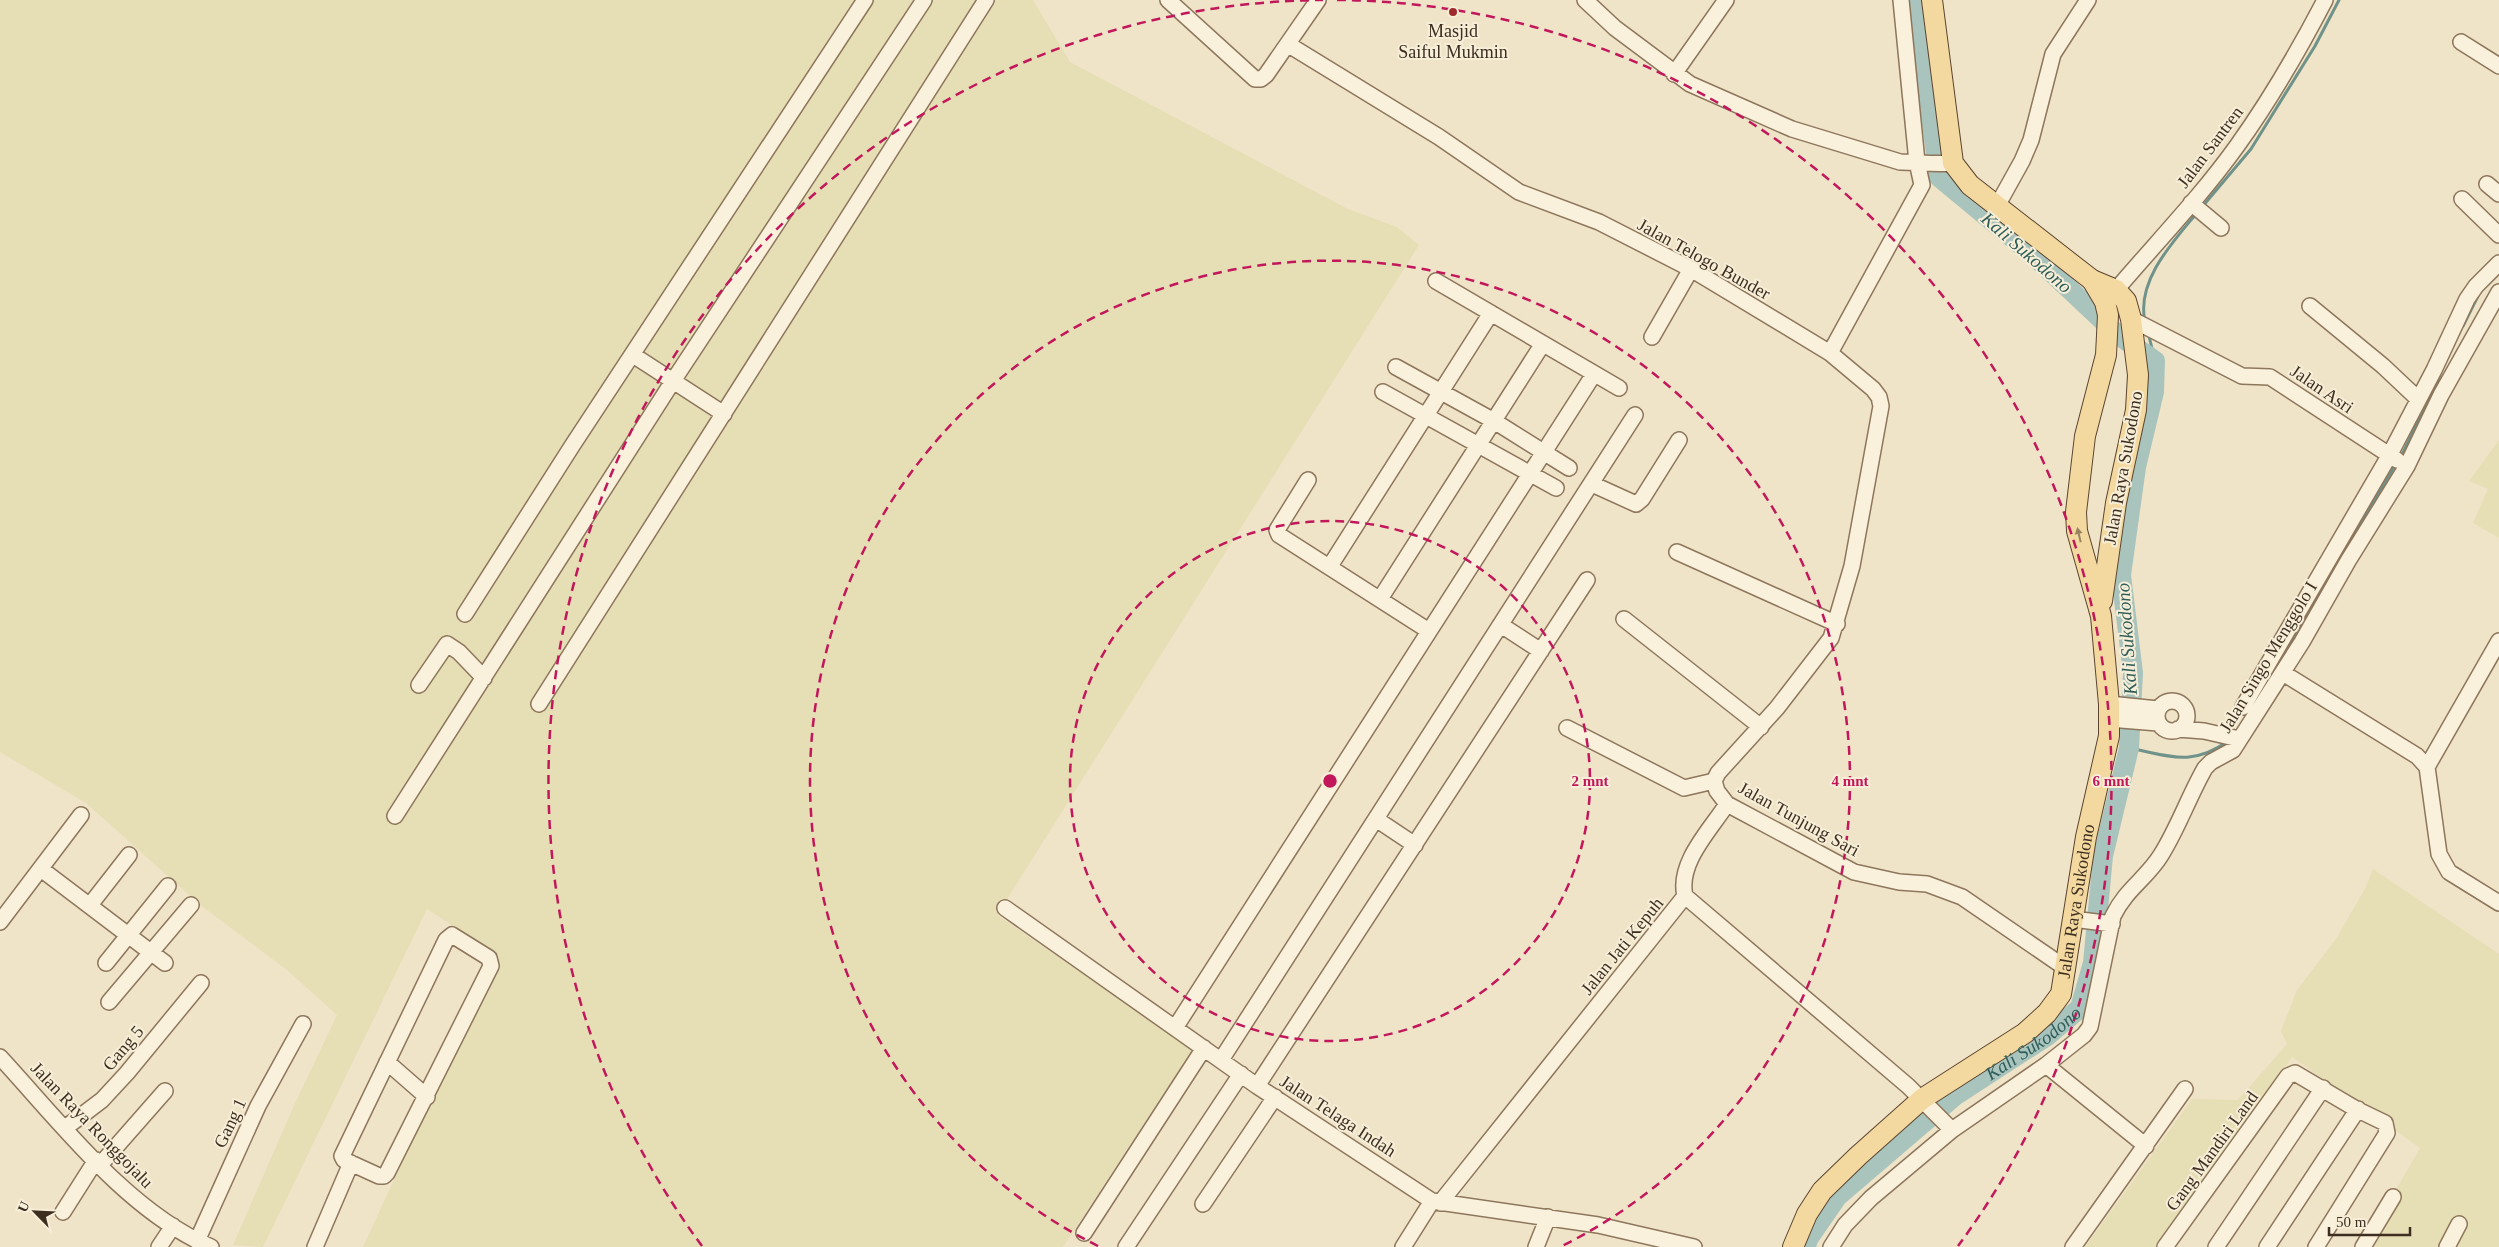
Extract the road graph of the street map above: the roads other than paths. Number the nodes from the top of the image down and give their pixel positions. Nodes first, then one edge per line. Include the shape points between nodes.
1 (865, 0) edge
2 (924, 0) edge
3 (986, 0) edge
4 (1168, 0) edge
5 (1318, 0) edge
6 (1585, 0) edge
7 (1726, 0) edge
8 (1901, 0) edge
9 (1932, 0) edge
10 (2088, 0) edge
11 (2325, 0) edge
12 (2461, 42) dead end
13 (1289, 45) junction
14 (2499, 66) edge
15 (1674, 74) junction
16 (1924, 164) junction
17 (1949, 164) junction
18 (2487, 184) dead end
19 (2499, 194) edge
20 (2462, 199) dead end
21 (1997, 206) junction
22 (2197, 207) junction
23 (2221, 228) dead end
24 (2499, 235) edge
25 (2499, 263) edge
26 (1691, 268) junction
27 (1436, 281) dead end
28 (2499, 292) edge
29 (2110, 302) junction
30 (2310, 306) dead end
31 (1491, 314) junction
32 (2139, 325) junction
33 (1652, 337) dead end
34 (1542, 345) junction
35 (2106, 352) junction
36 (1830, 353) junction
37 (633, 355) junction
38 (2136, 355) junction
39 (1396, 367) dead end
40 (1594, 374) junction
41 (673, 381) junction
42 (1619, 388) dead end
43 (1383, 392) dead end
44 (1441, 392) junction
45 (2418, 399) junction
46 (724, 414) junction
47 (1635, 415) dead end
48 (1426, 417) junction
49 (1494, 421) junction
50 (1679, 440) dead end
51 (1478, 446) junction
52 (1544, 451) junction
53 (2398, 461) junction
54 (1569, 468) dead end
55 (1529, 474) junction
56 (1308, 480) dead end
57 (1592, 484) junction
58 (1556, 488) dead end
59 (1677, 552) dead end
60 (2085, 557) junction
61 (2107, 560) junction
62 (1330, 566) junction
63 (1587, 580) dead end
64 (1380, 599) junction
65 (465, 614) dead end
66 (2101, 616) junction
67 (1624, 619) dead end
68 (1836, 624) junction
69 (1501, 625) junction
70 (1429, 631) junction
71 (1831, 638) joint
72 (2499, 641) edge
73 (1541, 651) junction
74 (2282, 673) junction
75 (487, 674) junction
76 (419, 685) dead end
77 (2253, 703) junction
78 (539, 704) dead end
79 (2112, 712) junction
80 (2186, 714) junction
81 (2151, 715) junction
82 (1761, 726) junction
83 (1567, 728) dead end
84 (2178, 729) junction
85 (2204, 730) junction
86 (2238, 739) junction
87 (2427, 767) junction
88 (1714, 781) junction
89 (1727, 804) junction
90 (82, 815) dead end
91 (395, 816) dead end
92 (1376, 819) junction
93 (1415, 844) junction
94 (129, 855) dead end
95 (41, 869) junction
96 (168, 886) dead end
97 (1686, 896) junction
98 (2499, 903) edge
99 (90, 905) junction
100 (191, 905) dead end
101 (1006, 908) dead end
102 (2076, 919) junction
103 (0, 922) edge
104 (2107, 924) junction
105 (129, 936) junction
106 (151, 953) junction
107 (106, 963) dead end
108 (165, 963) dead end
109 (2067, 969) junction
110 (201, 983) dead end
111 (109, 1002) dead end
112 (303, 1024) dead end
113 (1176, 1028) junction
114 (1204, 1048) junction
115 (0, 1057) edge
116 (1221, 1060) junction
117 (387, 1062) junction
118 (2046, 1065) junction
119 (1241, 1074) junction
120 (1257, 1086) junction
121 (2323, 1088) junction
122 (2185, 1089) dead end
123 (165, 1091) dead end
124 (427, 1096) junction
125 (1272, 1101) junction
126 (1925, 1102) junction
127 (2358, 1110) junction
128 (65, 1128) junction
129 (1949, 1128) junction
130 (2146, 1146) junction
131 (98, 1163) junction
132 (351, 1163) junction
133 (2393, 1198) dead end
134 (1436, 1202) junction
135 (1203, 1204) dead end
136 (63, 1212) dead end
137 (1548, 1217) junction
138 (2459, 1224) dead end
139 (173, 1226) junction
140 (1084, 1233) dead end
141 (197, 1241) junction
142 (159, 1247) edge
143 (212, 1247) edge
144 (316, 1247) edge
145 (1126, 1247) edge
146 (1403, 1247) edge
147 (1536, 1247) edge
148 (1694, 1247) edge
149 (1793, 1247) edge
150 (1831, 1247) edge
151 (2073, 1247) edge
152 (2165, 1247) edge
153 (2216, 1247) edge
154 (2267, 1247) edge
155 (2316, 1247) edge
156 (2363, 1247) edge
157 (2447, 1247) edge

1 - 37 street
2 - 41 street
3 - 46 street
4 - 13 street via 1249,76 1261,79
5 - 13 street
6 - 15 street
7 - 15 street
8 - 16 street
9 - 17 main road
10 - 21 street via 2053,54 2031,140
11 - 22 street, Jalan Santren via 2259,114
12 - 14 street
13 - 26 street, Jalan Telogo Bunder via 1440,137 1519,192 1599,222
15 - 16 street via 1792,129 1900,162
16 - 17 street
16 - 36 street via 1922,184
17 - 21 main road
18 - 19 street
20 - 24 street
21 - 29 main road via 2092,280
22 - 23 street
22 - 29 street, Jalan Santren
25 - 45 street via 2467,299
26 - 33 street
26 - 36 street, Jalan Telogo Bunder
27 - 31 street
28 - 53 street, Jalan Singo Menggolo I via 2441,395
29 - 32 main road, Jalan Raya Sukodono via 2126,301
29 - 35 main road, Jalan Raya Sukodono
30 - 45 street
31 - 34 street
31 - 44 street
32 - 38 main road, Jalan Raya Sukodono
32 - 53 street, Jalan Asri via 2242,376 2270,377
34 - 40 street
34 - 49 street
35 - 38 main road
60 -> 35 main road, Jalan Raya Sukodono via 2077,531 2079,481 2085,436
36 - 68 street, Jalan Telogo Bunder via 1873,389 1881,406 1852,566
37 - 41 street
37 - 65 street
38 - 61 main road, Jalan Raya Sukodono via 2136,410
39 - 44 street
40 - 42 street
40 - 52 street
41 - 46 street
41 - 75 street
43 - 48 street
44 - 48 street
44 - 49 street
45 - 53 street
46 - 78 street
47 - 57 street
48 - 51 street
48 - 62 street
49 - 51 street
49 - 52 street
50 - 57 street via 1636,504
51 - 55 street
51 - 64 street
52 - 54 street
52 - 55 street
53 - 74 street, Jalan Singo Menggolo I
53 - 77 street
55 - 58 street
55 - 70 street
56 - 62 street via 1277,533
57 - 69 street
59 - 68 street
60 - 61 main road
60 - 66 main road, Jalan Raya Sukodono
61 - 66 main road, Jalan Raya Sukodono
62 - 64 street
63 - 73 street
64 - 70 street
66 - 79 main road, Jalan Raya Sukodono
67 - 82 street
68 - 71 street, Jalan Telogo Bunder
69 - 73 street
69 - 92 street
70 - 113 street
71 - 82 street, Jalan Tunjung Sari
72 - 87 street
73 - 93 street
74 - 77 street, Jalan Singo Menggolo I
74 - 87 street via 2417,756
75 - 76 street via 447,644
75 - 91 street
77 - 86 street, Jalan Singo Menggolo I
79 - 81 street
79 - 102 main road, Jalan Raya Sukodono via 2104,763 2086,837
80 - 81 street via 2182,705 2174,701 2165,702
80 - 84 street via 2185,723
80 - 85 street
81 - 84 street via 2165,729
82 - 88 street, Jalan Tunjung Sari
83 - 88 street via 1684,788
84 - 85 street
85 - 86 street
86 - 104 street, Jalan Singo Menggolo I via 2233,750 2206,768 2161,856 2125,894
87 - 98 street via 2440,854 2449,872
88 - 89 street, Jalan Tunjung Sari
89 - 97 street via 1692,856 1683,887
89 - 109 street, Jalan Tunjung Sari via 1854,872 1890,881 1927,884 1962,897
90 - 95 street
92 - 93 street
92 - 116 street
93 - 120 street
94 - 99 street
95 - 99 street
95 - 103 street
96 - 105 street
97 - 126 street, Jalan Jati Kepuh
97 - 134 street, Jalan Jati Kepuh
99 - 105 street
100 - 106 street
101 - 113 street, Jalan Telaga Indah
102 - 104 street
102 - 109 main road, Jalan Raya Sukodono
104 - 118 street, Jalan Singo Menggolo I via 2090,1027
105 - 106 street
105 - 107 street
106 - 108 street
106 - 111 street
109 - 126 main road, Jalan Raya Sukodono via 2062,994 2048,1013 2025,1033
110 - 128 street, Gang 5 via 108,1093
112 - 141 street, Gang 1 via 258,1106
113 - 114 street, Jalan Telaga Indah
114 - 116 street, Jalan Telaga Indah
114 - 140 street
115 - 128 street, Jalan Raya Ronggojalu
116 - 119 street, Jalan Telaga Indah
117 - 124 street
117 - 124 street via 449,936 456,936 489,958 491,966
117 - 132 street via 342,1156
118 - 129 street, Jalan Singo Menggolo I
118 - 130 street
119 - 120 street, Jalan Telaga Indah
119 - 145 street
120 - 125 street, Jalan Telaga Indah
121 - 127 street
121 - 152 street, Gang Mandiri Land via 2295,1073 2288,1076
121 - 153 street
122 - 130 street
123 - 131 street
124 - 132 street via 386,1176
125 - 134 street, Jalan Telaga Indah
125 - 135 street
126 - 129 street, Jalan Jati Kepuh
126 - 149 main road, Jalan Raya Sukodono via 1858,1156 1822,1192 1807,1214
127 - 154 street
127 - 155 street via 2385,1123 2387,1133
128 - 131 street, Jalan Raya Ronggojalu
129 - 150 street, Jalan Singo Menggolo I via 1870,1198 1845,1225
130 - 151 street
131 - 136 street
131 - 139 street, Jalan Raya Ronggojalu via 127,1192
132 - 144 street
133 - 156 street
134 - 137 street, Jalan Telaga Indah
134 - 146 street, Jalan Jati Kepuh
137 - 147 street
137 - 148 street, Jalan Telaga Indah
138 - 157 street
139 - 141 street, Jalan Raya Ronggojalu
139 - 142 street
141 - 143 street, Jalan Raya Ronggojalu

